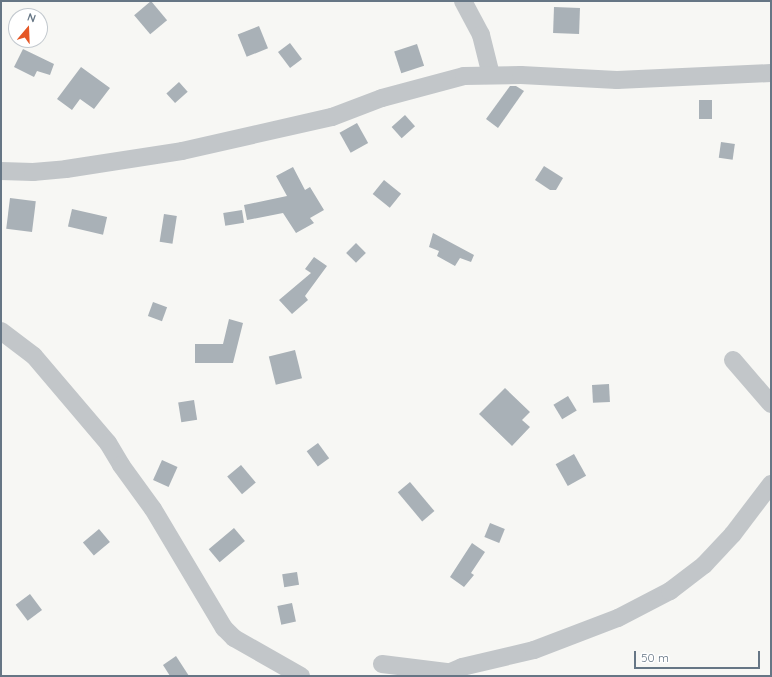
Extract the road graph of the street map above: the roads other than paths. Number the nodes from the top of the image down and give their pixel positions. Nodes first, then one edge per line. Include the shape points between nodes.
1 (463, 1) edge
2 (771, 73) edge
3 (491, 75) junction
4 (1, 171) edge
5 (1, 331) edge
6 (732, 360) dead end
7 (771, 404) edge
8 (771, 484) edge
9 (382, 664) dead end
10 (444, 674) edge
11 (301, 676) edge

1 - 3 street via 481,35
2 - 3 street via 617,80
3 - 4 street via 457,77 382,98 332,117 182,151 66,169
5 - 11 street via 34,356 108,443 157,515 224,628 234,638
6 - 7 street
8 - 10 street via 733,534 704,565 670,591 618,618 534,650
9 - 10 street

